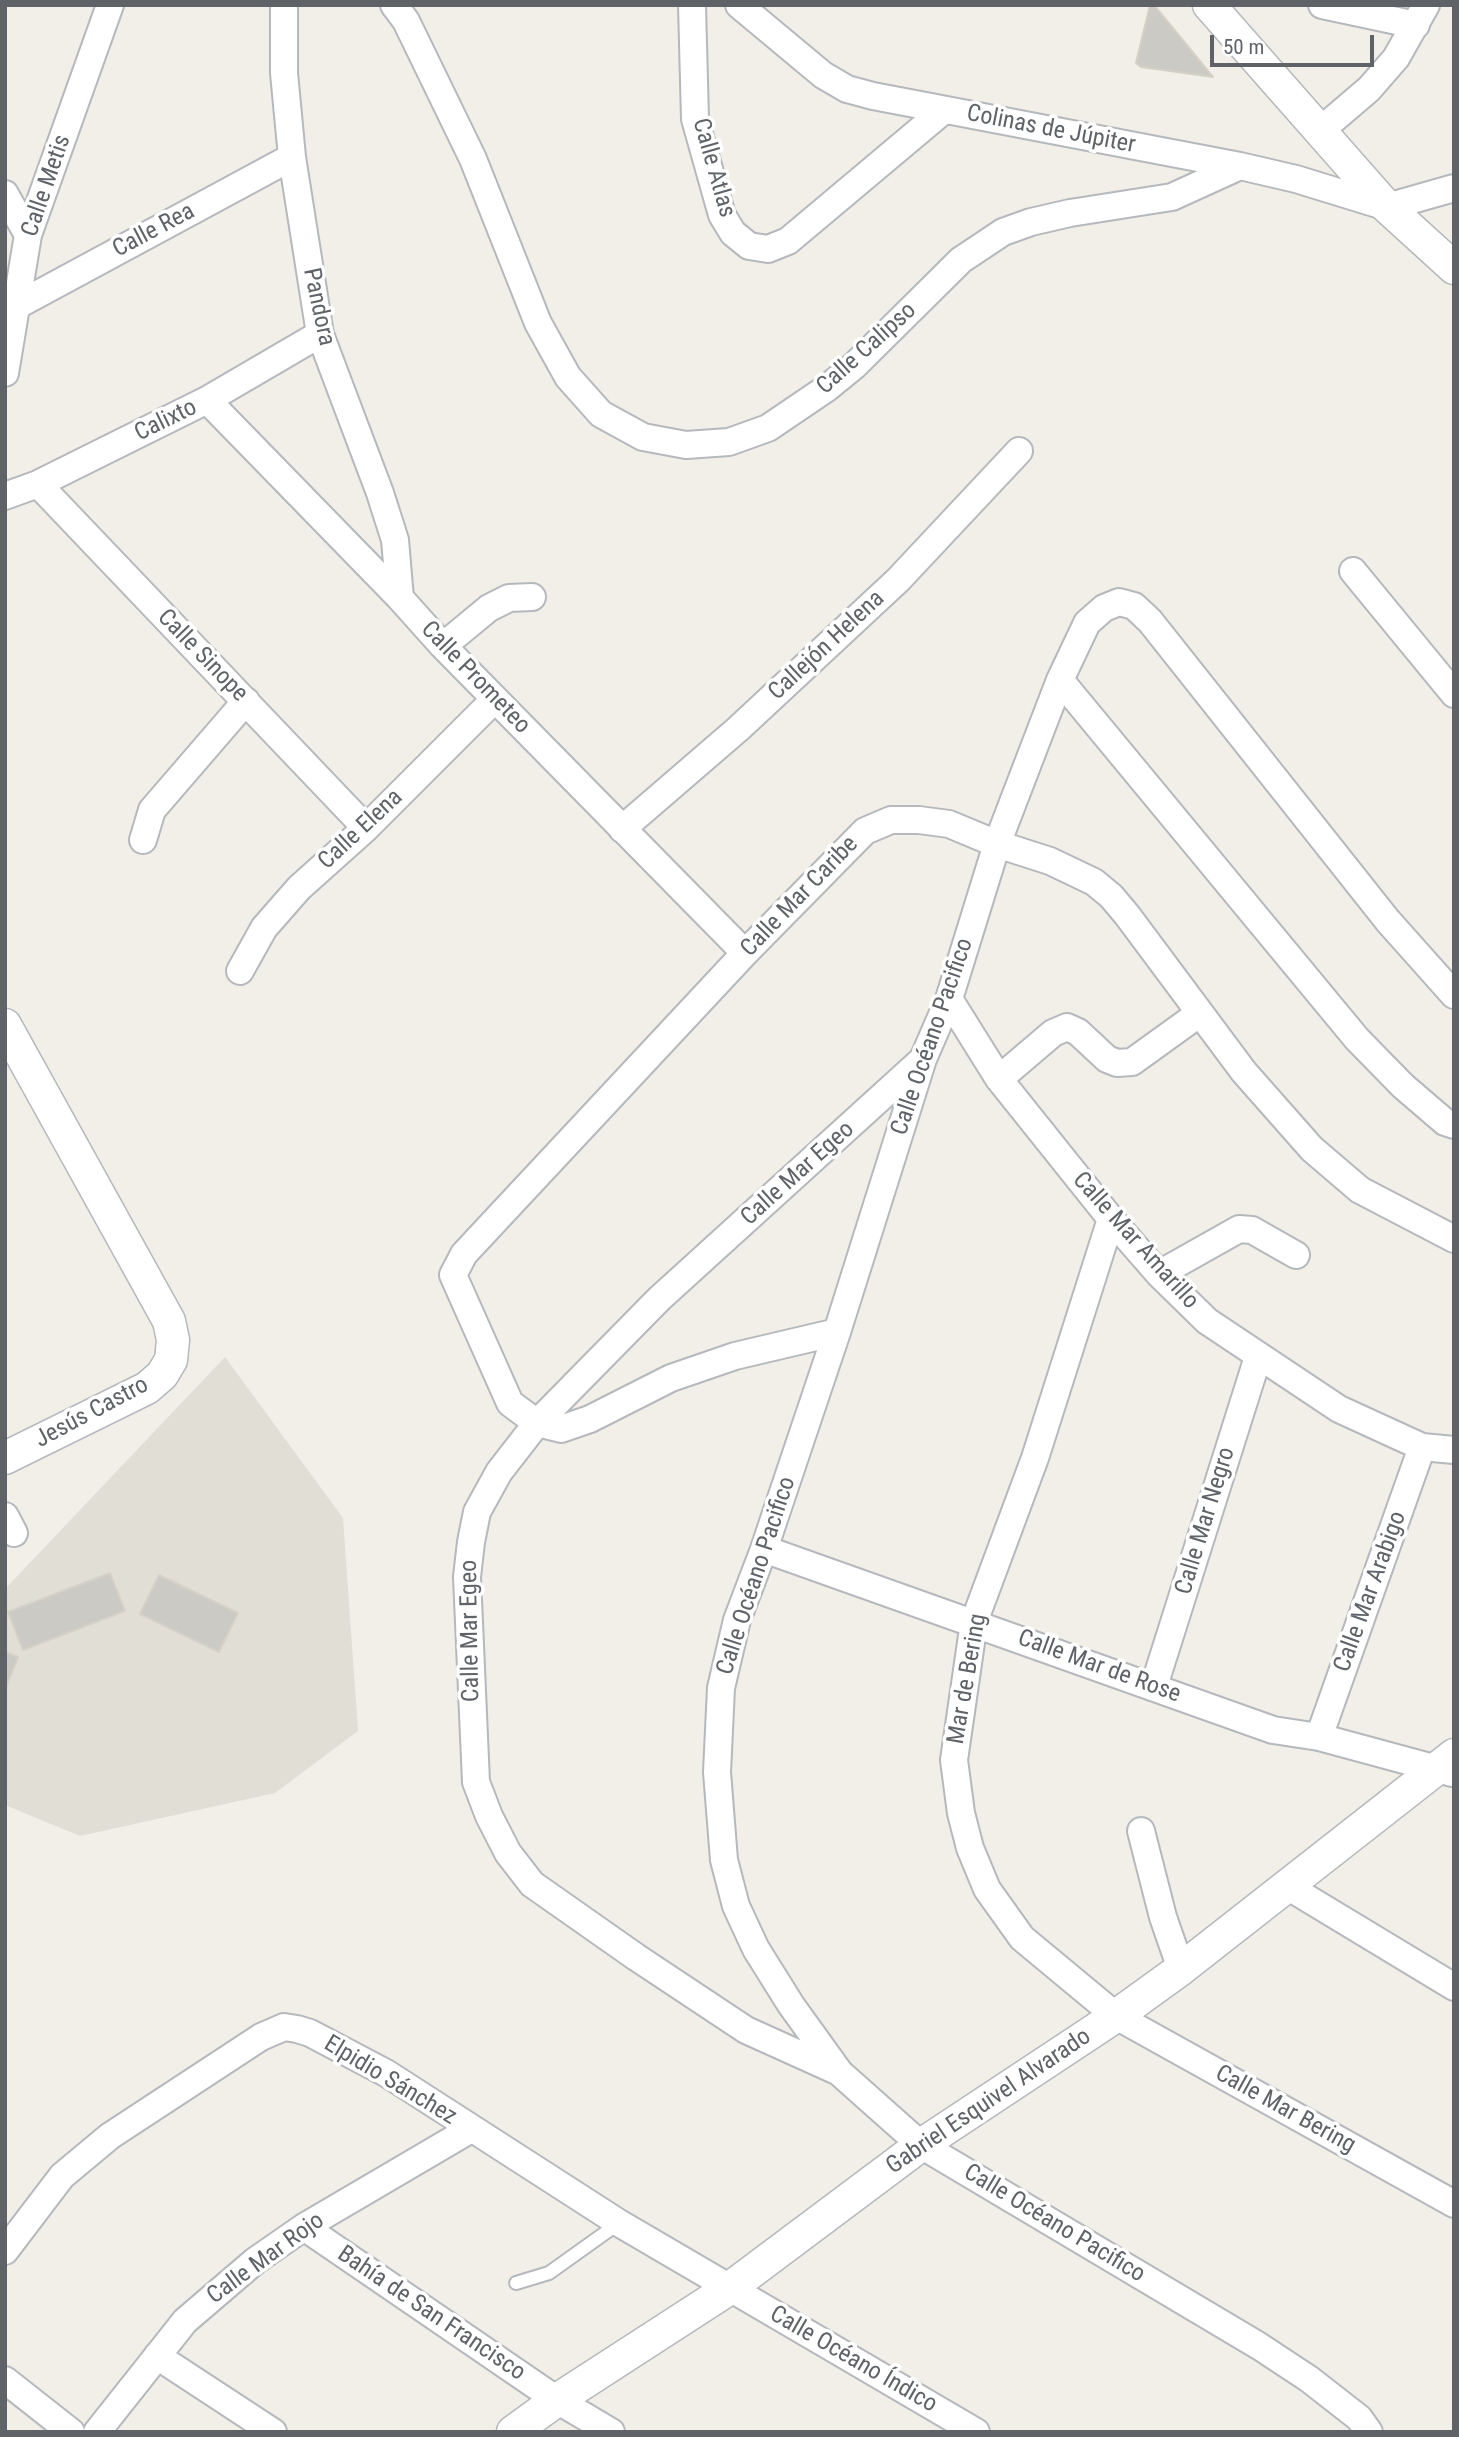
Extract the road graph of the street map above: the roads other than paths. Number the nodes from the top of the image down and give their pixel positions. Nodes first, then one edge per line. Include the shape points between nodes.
1 (110, 5) edge
2 (284, 5) edge
3 (394, 5) edge
4 (692, 5) edge
5 (739, 5) edge
6 (1209, 5) edge
7 (1322, 5) edge
8 (1421, 15) edge
9 (944, 110) junction
10 (1321, 130) junction
11 (292, 157) junction
12 (1240, 166) junction
13 (1454, 188) edge
14 (5, 194) edge
15 (1387, 207) junction
16 (28, 235) junction
17 (1454, 268) edge
18 (16, 306) junction
19 (320, 334) junction
20 (5, 373) edge
21 (207, 400) junction
22 (1019, 451) dead end
23 (38, 484) junction
24 (5, 496) edge
25 (1353, 571) dead end
26 (532, 597) dead end
27 (400, 598) junction
28 (443, 646) junction
29 (1060, 680) junction
30 (1454, 694) edge
31 (495, 699) junction
32 (246, 701) junction
33 (366, 828) junction
34 (622, 829) junction
35 (143, 840) dead end
36 (997, 844) junction
37 (745, 953) junction
38 (240, 971) dead end
39 (1454, 995) edge
40 (949, 999) junction
41 (1200, 1013) junction
42 (5, 1024) edge
43 (923, 1059) junction
44 (999, 1079) junction
45 (1454, 1125) edge
46 (1111, 1219) junction
47 (1454, 1239) edge
48 (1296, 1255) dead end
49 (1159, 1274) junction
50 (837, 1332) junction
51 (1258, 1357) junction
52 (537, 1423) junction
53 (1422, 1447) junction
54 (1454, 1450) edge
55 (5, 1458) edge
56 (764, 1549) junction
57 (974, 1622) junction
58 (1154, 1686) junction
59 (1319, 1737) junction
60 (1449, 1766) edge
61 (1141, 1831) dead end
62 (1287, 1886) junction
63 (1181, 1969) junction
64 (1454, 1987) edge
65 (1116, 2016) junction
66 (841, 2073) junction
67 (471, 2129) junction
68 (921, 2145) junction
69 (1454, 2204) edge
70 (619, 2223) junction
71 (304, 2227) junction
72 (5, 2252) edge
73 (516, 2283) dead end
74 (730, 2288) junction
75 (157, 2356) junction
76 (5, 2380) edge
77 (557, 2400) junction
78 (71, 2432) edge
79 (97, 2432) edge
80 (273, 2432) edge
81 (513, 2432) edge
82 (611, 2432) edge
83 (976, 2432) edge
84 (1369, 2432) edge

1 - 16 street, Calle Metis
2 - 11 street, Pandora via 284,73
3 - 12 street, Calle Calipso via 473,159 538,323 568,377 601,414 643,437 686,445 729,442 768,428 854,366 961,260 1003,232 1070,213 1172,197
4 - 9 street, Calle Atlas via 695,119 722,215 733,233 749,246 768,249 789,241
5 - 9 street, Colinas de Júpiter via 823,75 847,89
6 - 10 street
7 - 8 street
8 - 10 street via 1396,58 1369,89
9 - 12 street, Colinas de Júpiter
10 - 15 street
11 - 18 street, Calle Rea
11 - 19 street, Pandora
12 - 15 street, Colinas de Júpiter
13 - 15 street
14 - 16 street
15 - 17 street
16 - 18 street, Calle Metis
18 - 20 street, Calle Metis
19 - 21 street, Calixto
19 - 27 street, Pandora via 395,540
21 - 23 street, Calixto
21 - 27 street, Calle Prometeo
22 - 34 street, Callejón Helena via 898,580
23 - 24 street, Calixto
23 - 32 street, Calle Sinope
25 - 30 street
26 - 28 street via 509,598 489,608
27 - 28 street, Calle Prometeo
28 - 31 street, Calle Prometeo
29 - 36 street, Calle Océano Pacifico
29 - 39 street, Calle Océano Pacifico via 1087,623 1119,602 1134,606 1388,922
29 - 45 street via 1356,1039 1444,1122
31 - 33 street, Calle Elena
31 - 34 street, Calle Prometeo
32 - 33 street, Calle Sinope
32 - 35 street via 152,810
33 - 38 street, Calle Elena via 299,888 264,928
34 - 37 street, Calle Prometeo
36 - 37 street, Calle Mar Caribe via 949,824 919,820 891,820 865,831
36 - 40 street, Calle Océano Pacifico
36 - 41 street, Calle Mar Caribe via 1051,861 1094,882 1111,896
37 - 52 street, Calle Mar Caribe via 464,1254 453,1275 510,1403
40 - 43 street, Calle Océano Pacifico
40 - 44 street, Calle Mar Amarillo
41 - 44 street via 1132,1062 1107,1059 1067,1027 1053,1033
41 - 47 street, Calle Mar Caribe via 1244,1072 1312,1149 1360,1190
42 - 55 street, Jesús Castro via 169,1321 173,1340 171,1360 148,1388
43 - 50 street, Calle Océano Pacifico
43 - 52 street, Calle Mar Egeo via 659,1299
44 - 46 street, Calle Mar Amarillo
46 - 49 street, Calle Mar Amarillo
46 - 57 street, Mar de Bering via 1035,1458
48 - 49 street via 1252,1230 1239,1229
49 - 51 street, Calle Mar Amarillo via 1207,1321
50 - 52 street via 735,1356 671,1378 561,1429
50 - 56 street, Calle Océano Pacifico
51 - 53 street, Calle Mar Amarillo via 1339,1409
51 - 58 street, Calle Mar Negro
52 - 66 street, Calle Mar Egeo via 499,1472 477,1512 471,1542 467,1577 473,1757 476,1782 489,1816 532,1884 568,1911 746,2030
53 - 54 street, Calle Mar Amarillo
53 - 59 street, Calle Mar Arabigo
56 - 57 street, Calle Mar de Rose
56 - 66 street, Calle Océano Pacifico via 737,1620 721,1688 717,1772 724,1860 736,1906 756,1949
57 - 58 street, Calle Mar de Rose
57 - 65 street, Mar de Bering via 954,1760 970,1848 987,1889 1022,1938
58 - 59 street, Calle Mar de Rose via 1273,1730
59 - 60 street, Calle Mar de Rose
60 - 62 street, Gabriel Esquivel Alvarado
61 - 63 street
62 - 63 street, Gabriel Esquivel Alvarado
62 - 64 street
63 - 65 street, Gabriel Esquivel Alvarado
65 - 68 street, Gabriel Esquivel Alvarado
65 - 69 street, Calle Mar Bering
66 - 68 street, Calle Océano Pacifico
67 - 70 street, Elpidio Sánchez
67 - 71 street, Calle Mar Rojo
67 - 72 street, Elpidio Sánchez via 386,2073 310,2034 284,2027 249,2045 83,2157 62,2176
68 - 74 street, Gabriel Esquivel Alvarado
68 - 84 street, Calle Océano Pacifico via 1259,2346 1359,2418
70 - 73 lane via 549,2273
70 - 74 street, Elpidio Sánchez
71 - 75 street, Calle Mar Rojo via 255,2261 185,2321
71 - 77 street, Bahía de San Francisco
74 - 77 street, Gabriel Esquivel Alvarado
74 - 83 street, Calle Océano Índico
75 - 79 street, Calle Mar Rojo
75 - 80 street
76 - 78 street
77 - 81 street, Gabriel Esquivel Alvarado
77 - 82 street, Bahía de San Francisco

